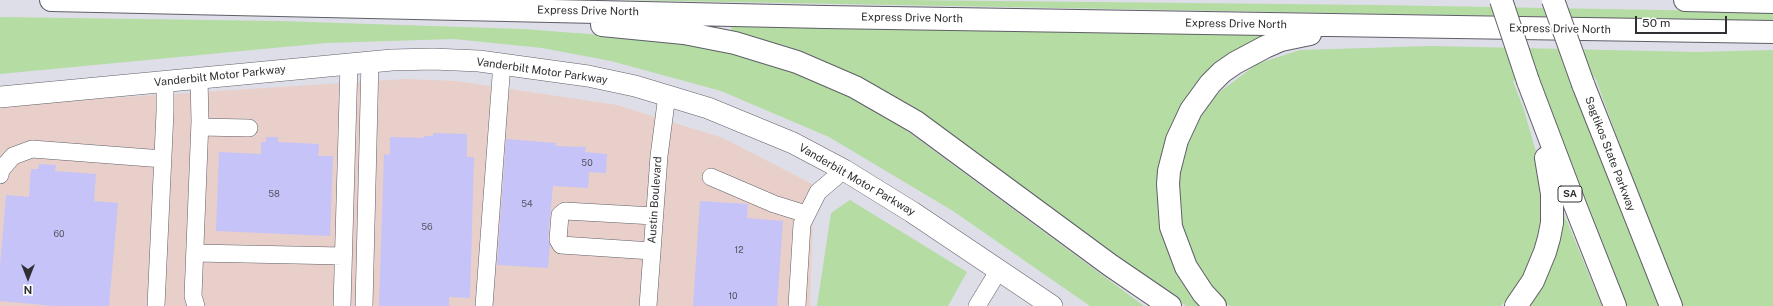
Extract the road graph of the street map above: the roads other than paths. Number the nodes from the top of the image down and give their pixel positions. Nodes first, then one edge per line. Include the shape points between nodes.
1 (51, 0) edge
2 (1501, 0) edge
3 (1553, 0) edge
4 (1685, 0) edge
5 (1773, 2) edge
6 (412, 7) junction
7 (1366, 26) junction
8 (1773, 32) edge
9 (370, 61) junction
10 (349, 63) junction
11 (502, 63) junction
12 (199, 78) junction
13 (165, 81) junction
14 (1528, 81) junction
15 (667, 95) junction
16 (0, 97) edge
17 (200, 127) junction
18 (249, 128) dead end
19 (163, 159) junction
20 (844, 170) junction
21 (0, 175) edge
22 (711, 177) dead end
23 (806, 214) junction
24 (654, 216) junction
25 (652, 251) junction
26 (195, 253) junction
27 (343, 256) junction
28 (999, 270) junction
29 (1147, 291) junction
30 (156, 306) edge
31 (196, 306) edge
32 (342, 306) edge
33 (364, 306) edge
34 (484, 306) edge
35 (648, 306) edge
36 (797, 306) edge
37 (977, 306) edge
38 (1052, 306) edge
39 (1166, 306) edge
40 (1170, 306) edge
41 (1215, 306) edge
42 (1516, 306) edge
43 (1615, 306) edge
44 (1671, 306) edge

1 - 6 highway, Express Drive North
2 - 14 highway, SA, bridge
3 - 44 highway, Sagtikos State Parkway, bridge via 1583,84
4 - 5 highway
6 - 7 highway, Express Drive North
6 - 29 highway via 684,33 735,43 797,62 855,87 916,122
7 - 8 highway, Express Drive North
7 - 41 highway via 1281,40 1249,54 1222,72 1210,84 1183,125 1169,171 1171,227 1186,266 1203,293
9 - 10 main road, Vanderbilt Motor Parkway
9 - 11 main road, Vanderbilt Motor Parkway via 433,59
9 - 33 street
10 - 12 main road, Vanderbilt Motor Parkway
10 - 27 street
11 - 15 main road, Vanderbilt Motor Parkway via 588,76
11 - 34 street
12 - 13 main road, Vanderbilt Motor Parkway
12 - 17 street
13 - 16 main road, Vanderbilt Motor Parkway
13 - 19 street
14 - 42 highway via 1550,178 1552,216 1549,238 1540,267
14 - 43 highway, SA
15 - 20 main road, Vanderbilt Motor Parkway via 758,128
15 - 24 street, Austin Boulevard via 661,129
17 - 18 street
17 - 26 street
19 - 21 street via 32,149 13,156
19 - 30 street
20 - 23 street via 818,192
20 - 28 main road, Vanderbilt Motor Parkway
22 - 23 street via 774,204
23 - 36 street via 802,224
24 - 25 street, Austin Boulevard
24 - 25 street via 565,211 560,215 558,234 561,245
25 - 35 street, Austin Boulevard
26 - 27 street
26 - 31 street via 193,296
27 - 32 street
28 - 37 street
28 - 38 main road, Vanderbilt Motor Parkway
29 - 39 highway
29 - 40 highway

